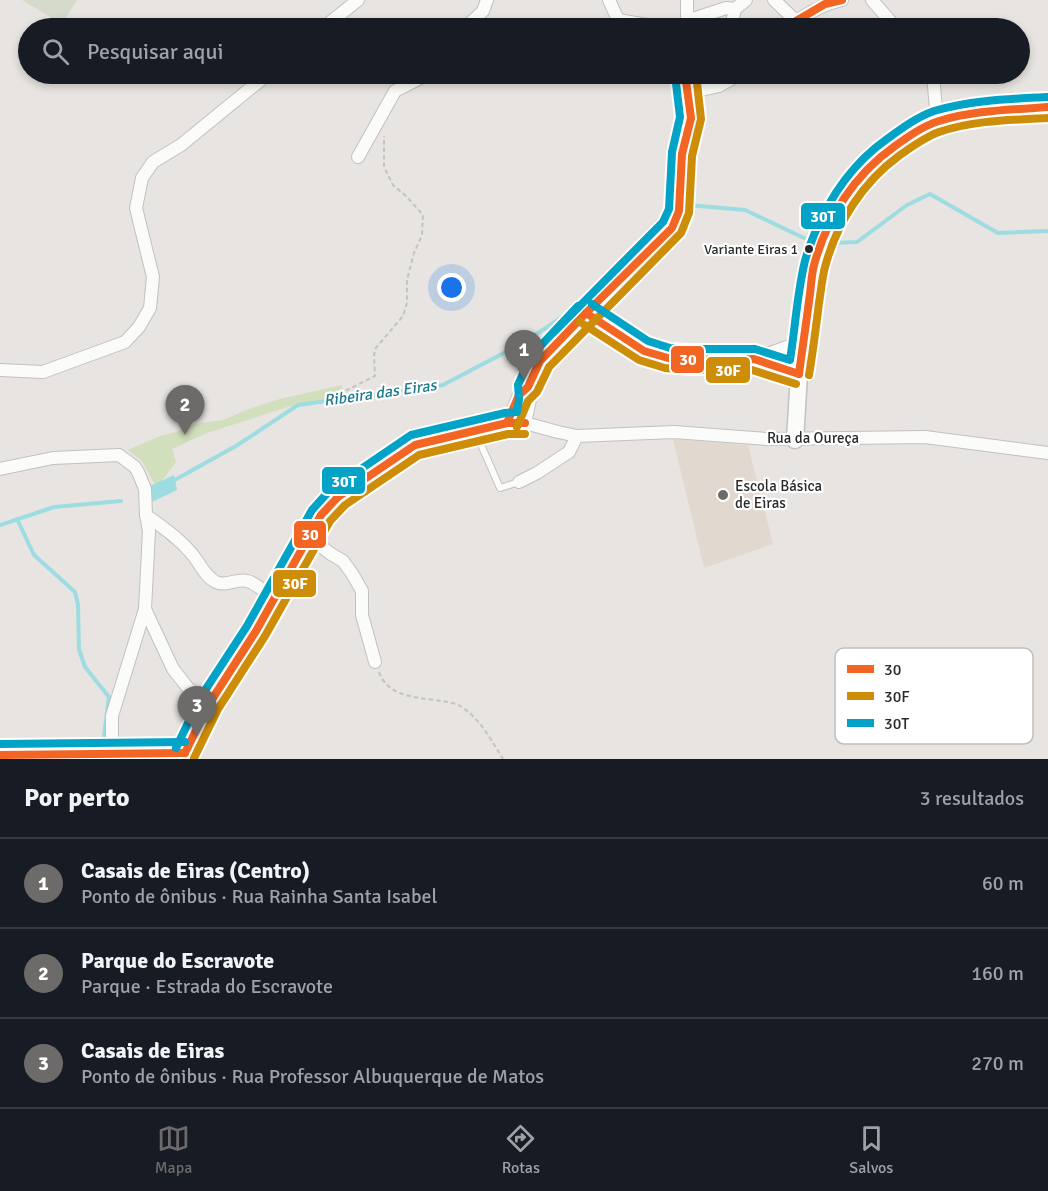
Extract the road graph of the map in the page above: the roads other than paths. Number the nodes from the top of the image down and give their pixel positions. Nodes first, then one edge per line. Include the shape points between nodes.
1 (358, 0) edge
2 (487, 0) edge
3 (609, 0) edge
4 (687, 0) edge
5 (746, 0) edge
6 (774, 0) edge
7 (842, 0) edge
8 (872, 0) edge
9 (735, 9) junction
10 (336, 18) edge
11 (476, 18) edge
12 (616, 18) edge
13 (686, 18) edge
14 (702, 18) edge
15 (733, 18) edge
16 (788, 18) edge
17 (804, 18) edge
18 (887, 18) edge
19 (256, 84) edge
20 (407, 84) edge
21 (687, 84) edge
22 (722, 84) edge
23 (934, 84) edge
24 (688, 93) junction
25 (1048, 107) edge
26 (937, 122) junction
27 (358, 157) dead end
28 (586, 312) junction
29 (803, 340) junction
30 (754, 358) junction
31 (0, 370) edge
32 (799, 374) junction
33 (528, 387) junction
34 (507, 423) junction
35 (525, 423) junction
36 (474, 431) junction
37 (577, 436) junction
38 (795, 440) junction
39 (1048, 453) edge
40 (0, 469) edge
41 (519, 482) joint
42 (146, 515) junction
43 (309, 537) junction
44 (274, 600) junction
45 (145, 609) junction
46 (375, 662) road end
47 (209, 704) junction
48 (112, 753) junction
49 (0, 755) edge
50 (184, 756) edge

1 - 10 street
2 - 11 street
3 - 12 street
4 - 13 street
5 - 9 street
6 - 16 street
7 - 17 street via 825,4
8 - 18 street
9 - 14 street via 726,8
9 - 15 street
19 - 31 street via 181,145 153,162 142,178 136,208 153,278 150,308 139,327 125,342 43,372
20 - 27 street via 395,90
21 - 24 street
22 - 24 street
23 - 26 street
24 - 28 street via 691,118 682,154 679,211 672,228
25 - 26 street via 979,112
26 - 29 street via 885,152 856,180 834,214 814,266
28 - 30 street via 644,351 668,358
28 - 33 street via 540,361
29 - 30 street
29 - 32 street
30 - 32 street
32 - 38 street
33 - 34 street via 519,396
33 - 35 street via 530,400
34 - 35 street, Rua da Oureça
34 - 36 street, Rua da Oureça
35 - 37 street, Rua da Oureça
36 - 41 lane via 500,488
36 - 43 street, Rua da Oureça via 415,445 339,497 321,515
37 - 38 street, Rua da Oureça via 674,432
37 - 41 street via 569,452
38 - 39 street, Rua da Oureça via 926,437
40 - 42 street via 53,458 119,455 138,472 145,489
42 - 44 street via 193,555 208,577 218,584 249,581
42 - 45 street via 149,531
43 - 44 street, Rua da Oureça
43 - 46 street via 344,561 362,591 362,615
44 - 47 street, Rua da Oureça
45 - 47 street via 173,669 188,688
45 - 48 street via 112,716
47 - 50 street, Rua da Oureça
48 - 49 street
48 - 50 street

